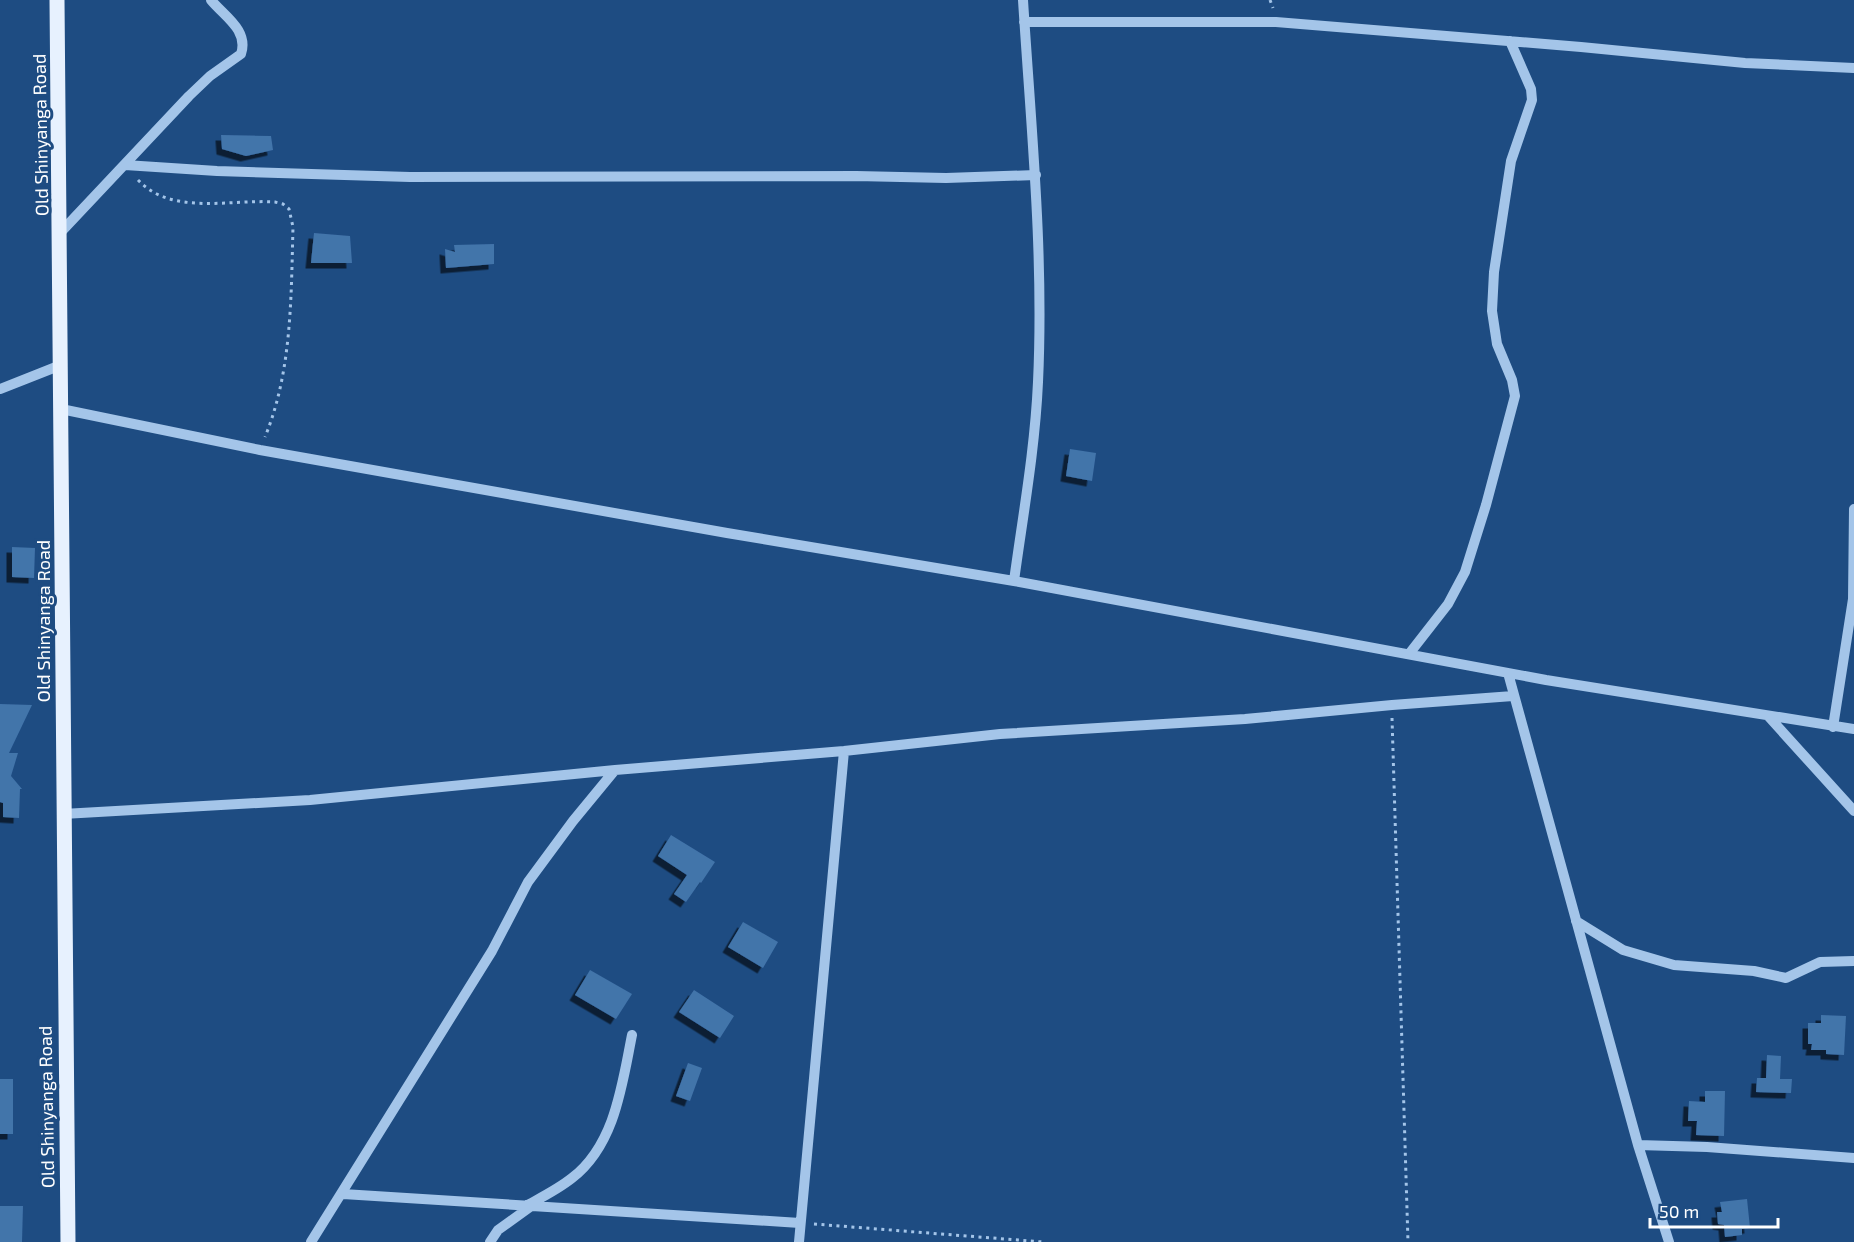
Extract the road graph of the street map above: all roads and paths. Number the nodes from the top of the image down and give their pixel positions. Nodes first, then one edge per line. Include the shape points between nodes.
1 (57, 0) edge
2 (211, 0) edge
3 (1023, 0) edge
4 (1024, 22) junction
5 (1510, 40) junction
6 (1854, 68) edge
7 (125, 165) junction
8 (1036, 175) junction
9 (60, 232) junction
10 (61, 365) junction
11 (0, 389) edge
12 (61, 409) junction
13 (260, 450) junction
14 (1854, 509) edge
15 (1014, 581) junction
16 (1409, 654) junction
17 (1508, 673) junction
18 (1513, 696) junction
19 (1392, 705) junction
20 (1769, 717) junction
21 (1833, 727) junction
22 (1854, 729) edge
23 (844, 751) junction
24 (615, 770) junction
25 (1854, 811) edge
26 (63, 814) junction
27 (1576, 921) junction
28 (1854, 961) edge
29 (632, 1035) dead end
30 (1638, 1145) junction
31 (1854, 1158) edge
32 (343, 1194) junction
33 (527, 1207) junction
34 (800, 1223) junction
35 (68, 1242) edge
36 (311, 1242) edge
37 (490, 1242) edge
38 (799, 1242) edge
39 (1043, 1242) edge
40 (1408, 1242) edge
41 (1669, 1242) edge

1 - 9 main road, Old Shinyanga Road
2 - 7 street via 241,33 241,54 189,96
3 - 4 street
4 - 5 street via 1276,22
4 - 8 street
5 - 6 street via 1745,63
5 - 16 street via 1532,100 1512,161 1494,272 1492,311 1497,344 1515,396 1465,572 1448,604
7 - 8 street via 410,177
7 - 9 street
7 - 13 path via 148,189 166,198 192,203 275,202 289,209 293,227 287,343 273,416
8 - 15 street via 1038,382
9 - 10 main road, Old Shinyanga Road
10 - 11 street
10 - 12 main road, Old Shinyanga Road
12 - 13 street
12 - 26 main road, Old Shinyanga Road
13 - 15 street
14 - 21 street via 1853,599
15 - 16 street
16 - 17 street
17 - 18 street
17 - 20 street
18 - 19 street
18 - 27 street
19 - 23 street
19 - 40 path
20 - 21 street
20 - 25 street
21 - 22 street
23 - 24 street
23 - 34 street
24 - 26 street via 310,800
24 - 32 street via 528,882 492,951
26 - 35 main road, Old Shinyanga Road
27 - 28 street via 1623,950 1674,965 1754,970 1786,978 1820,962
27 - 30 street
29 - 33 street via 614,1113 600,1148 573,1178
30 - 31 street
30 - 41 street
32 - 33 street
32 - 36 street
33 - 34 street
33 - 37 street via 498,1230
34 - 38 street
34 - 39 path

